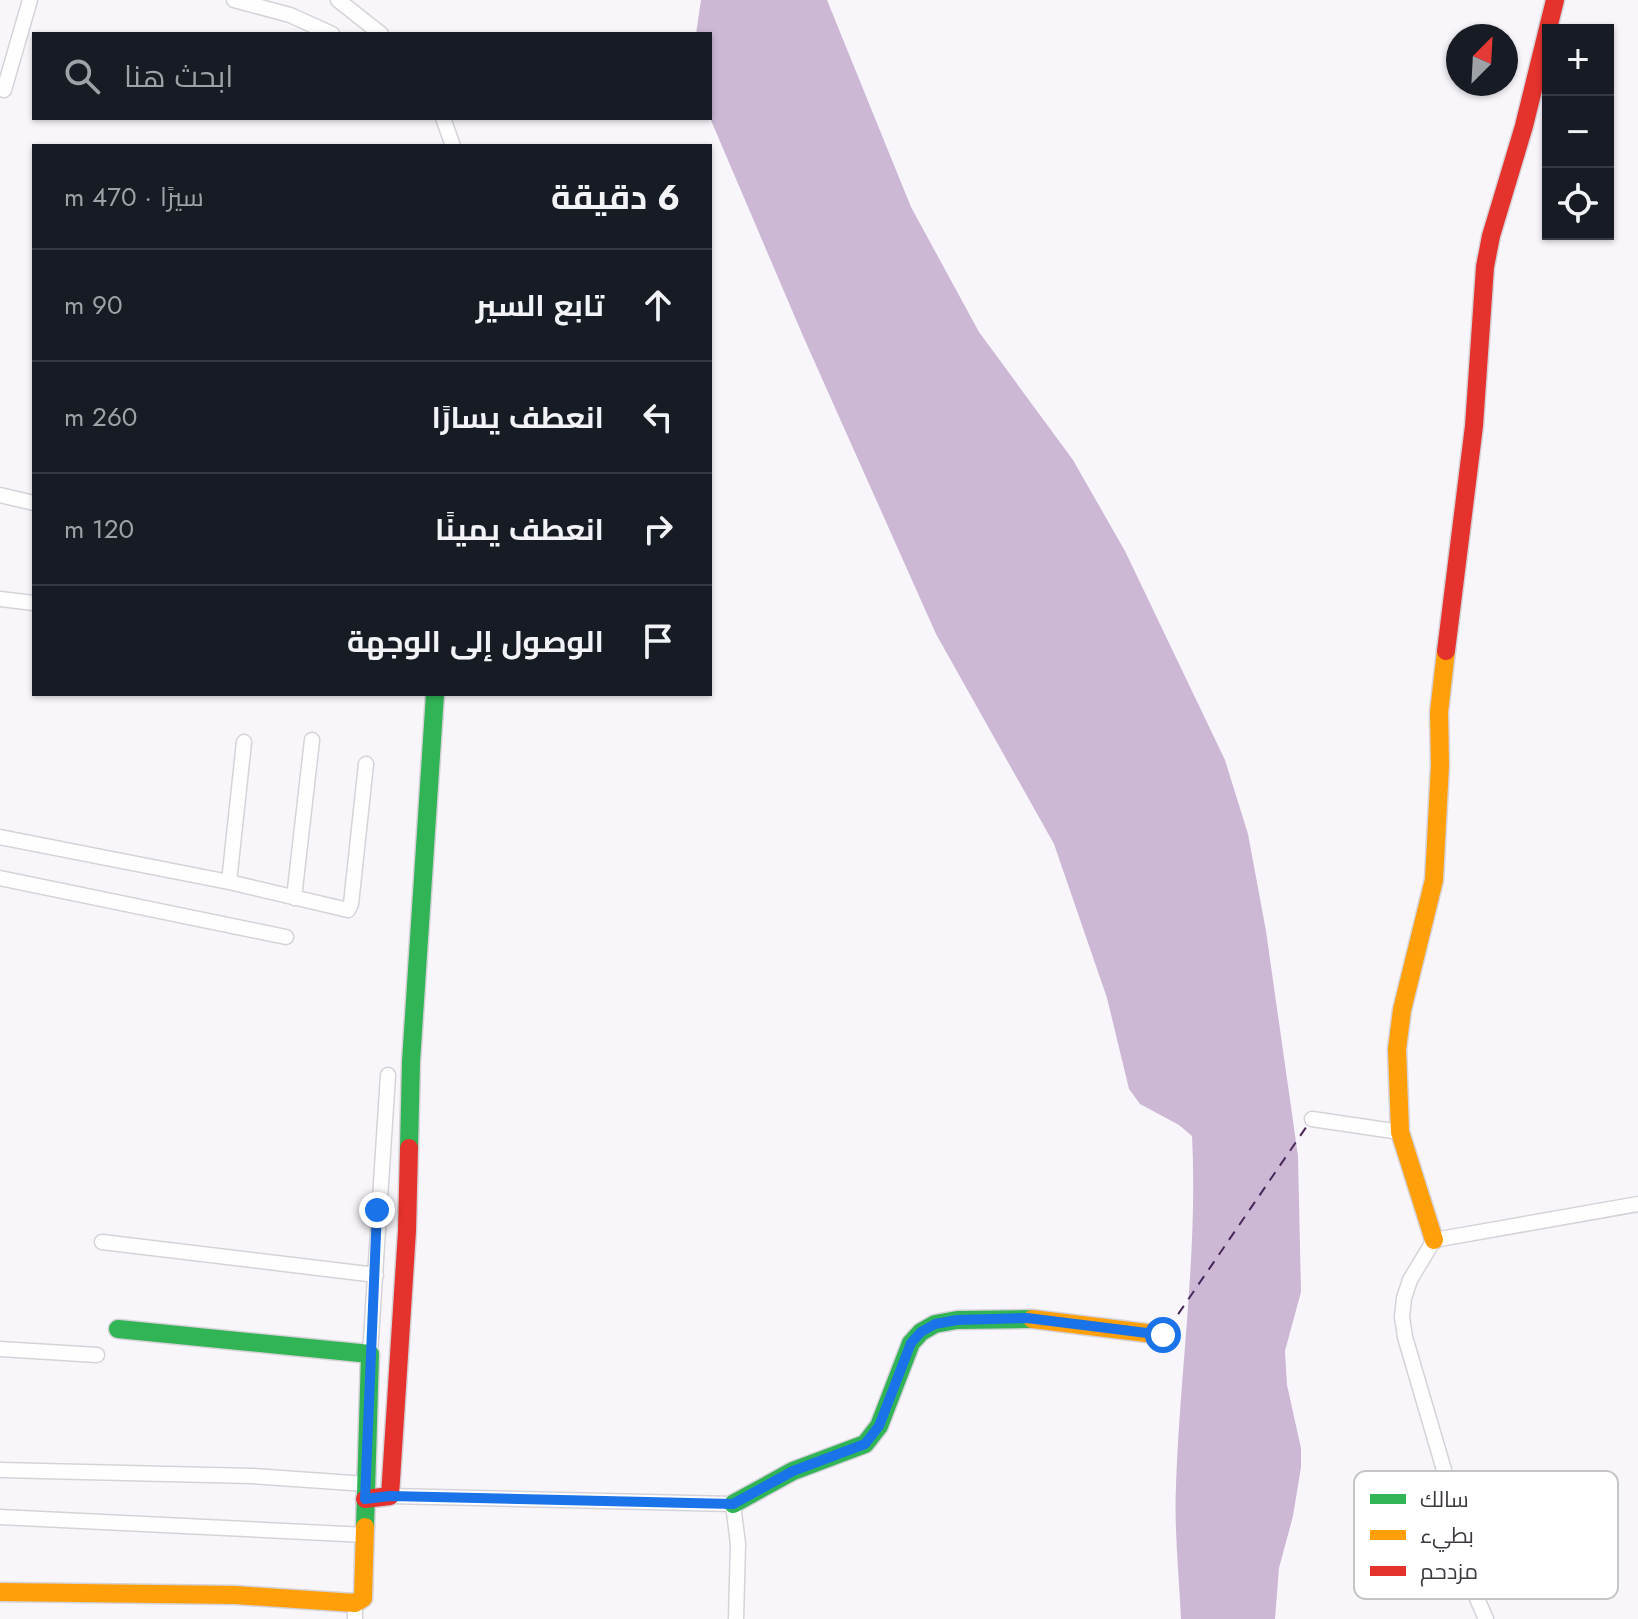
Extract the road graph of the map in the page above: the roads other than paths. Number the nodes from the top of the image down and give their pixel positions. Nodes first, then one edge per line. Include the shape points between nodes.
1 (30, 0) edge
2 (234, 0) edge
3 (338, 0) edge
4 (1555, 0) edge
5 (328, 32) edge
6 (378, 32) edge
7 (4, 90) dead end
8 (444, 120) edge
9 (452, 144) edge
10 (0, 495) edge
11 (32, 503) edge
12 (0, 599) edge
13 (32, 603) edge
14 (435, 696) edge
15 (312, 740) dead end
16 (244, 742) dead end
17 (366, 764) dead end
18 (0, 837) edge
19 (0, 878) edge
20 (229, 882) junction
21 (294, 898) junction
22 (286, 937) dead end
23 (388, 1075) dead end
24 (1312, 1119) dead end
25 (1400, 1132) junction
26 (1638, 1204) edge
27 (1434, 1240) junction
28 (102, 1242) dead end
29 (376, 1275) junction
30 (118, 1329) dead end
31 (1163, 1335) dead end
32 (0, 1349) edge
33 (370, 1354) junction
34 (97, 1355) dead end
35 (0, 1470) edge
36 (1444, 1471) edge
37 (366, 1492) junction
38 (390, 1496) junction
39 (733, 1504) junction
40 (0, 1517) edge
41 (366, 1535) junction
42 (0, 1592) edge
43 (1477, 1599) edge
44 (355, 1611) edge
45 (736, 1619) edge
46 (1486, 1619) edge

1 - 7 street
2 - 5 street
3 - 6 street
4 - 25 street via 1485,267 1474,426 1439,712 1434,880 1397,1049
8 - 9 street
10 - 11 street
12 - 13 street
14 - 38 street
15 - 21 street
16 - 20 street
17 - 21 street via 350,908
18 - 20 street
19 - 22 street
20 - 21 street
23 - 29 street
24 - 25 street
25 - 27 street
26 - 27 street
27 - 36 street via 1410,1280 1402,1317
28 - 29 street
29 - 33 street
30 - 33 street
31 - 39 street via 1027,1318 935,1324 911,1343 879,1426 865,1444 793,1471
32 - 34 street
33 - 37 street
35 - 37 street via 252,1476
37 - 38 street
37 - 41 street
38 - 39 street
39 - 45 street
40 - 41 street
41 - 44 street via 363,1598
42 - 44 street via 235,1595
43 - 46 street

